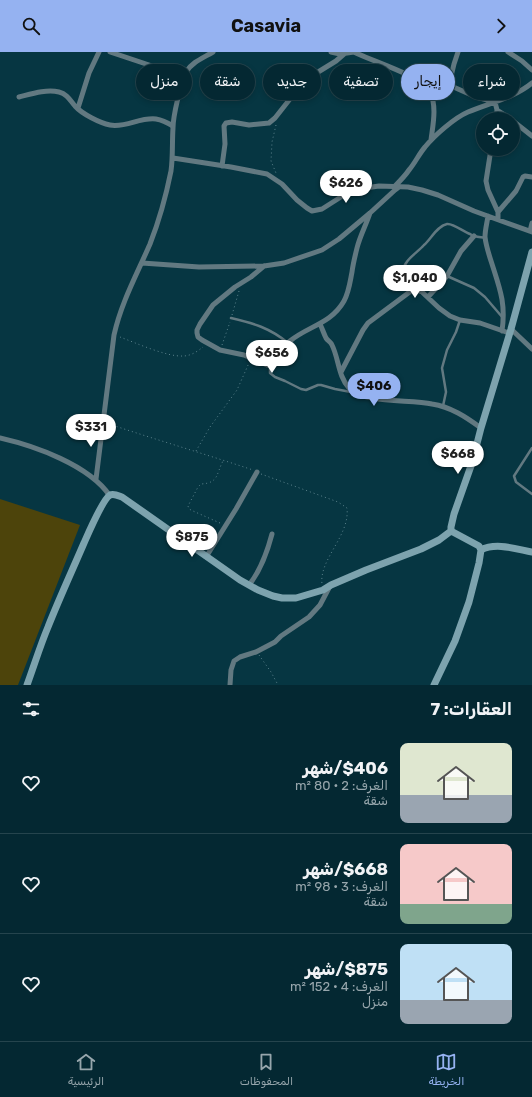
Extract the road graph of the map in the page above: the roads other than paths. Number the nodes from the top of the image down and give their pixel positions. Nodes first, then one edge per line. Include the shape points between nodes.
1 (98, 52) edge
2 (110, 52) edge
3 (213, 52) edge
4 (332, 52) edge
5 (354, 52) edge
6 (458, 52) edge
7 (508, 52) edge
8 (344, 54) junction
9 (148, 64) edge
10 (454, 64) edge
11 (192, 65) edge
12 (532, 70) edge
13 (401, 72) edge
14 (531, 84) edge
15 (455, 88) edge
16 (19, 97) dead end
17 (178, 100) edge
18 (432, 100) edge
19 (495, 102) junction
20 (78, 108) junction
21 (497, 110) joint
22 (500, 112) edge
23 (173, 126) junction
24 (520, 127) edge
25 (532, 136) edge
26 (431, 141) junction
27 (490, 156) edge
28 (172, 158) junction
29 (222, 166) junction
30 (532, 177) edge
31 (397, 186) junction
32 (498, 212) junction
33 (370, 213) junction
34 (488, 216) junction
35 (498, 219) junction
36 (532, 223) edge
37 (531, 231) edge
38 (474, 236) junction
39 (485, 239) junction
40 (532, 252) edge
41 (142, 263) junction
42 (264, 266) junction
43 (530, 269) edge
44 (447, 276) junction
45 (414, 290) junction
46 (428, 297) junction
47 (231, 318) dead end
48 (504, 319) junction
49 (460, 320) junction
50 (320, 324) junction
51 (502, 331) junction
52 (510, 331) junction
53 (288, 343) junction
54 (532, 349) edge
55 (270, 365) junction
56 (341, 372) junction
57 (353, 392) junction
58 (443, 406) junction
59 (481, 428) junction
60 (0, 438) edge
61 (532, 448) edge
62 (256, 472) dead end
63 (96, 480) junction
64 (532, 494) edge
65 (110, 496) junction
66 (451, 531) junction
67 (272, 534) dead end
68 (481, 550) junction
69 (532, 552) edge
70 (206, 557) junction
71 (249, 585) junction
72 (331, 586) junction
73 (27, 685) edge
74 (230, 685) edge
75 (434, 685) edge

1 - 20 street
2 - 9 street
3 - 11 street
4 - 8 street
5 - 8 street
5 - 13 street
6 - 10 street
7 - 12 street
8 - 29 street via 301,84 269,123 226,124
14 - 19 street
15 - 19 street
16 - 20 street via 60,92
17 - 23 street
18 - 26 street via 435,115
19 - 21 street
19 - 26 street via 468,112 444,128
20 - 23 street via 102,123 112,125 156,119
21 - 22 street
23 - 28 street
24 - 25 street
26 - 31 street
27 - 32 street via 486,181
28 - 29 street
28 - 41 street via 161,211
29 - 31 street via 267,174 312,210 322,209 344,195 365,188
30 - 32 street via 523,177 516,191
31 - 33 street
31 - 34 street via 422,190
32 - 35 street
33 - 42 street via 322,250 284,263
33 - 50 street via 358,245 347,294 338,310
34 - 35 street
34 - 39 street
35 - 37 street
36 - 37 street
38 - 39 lane
38 - 44 street via 461,251
38 - 45 lane via 448,224 440,228 404,267 403,277
39 - 48 street via 500,288
40 - 43 street
41 - 42 street via 199,267
41 - 63 street via 117,319
42 - 55 street via 213,305 200,324 197,334 220,350
43 - 52 street
44 - 46 street
44 - 48 lane via 474,288
45 - 46 street
45 - 56 street via 368,324
46 - 49 street via 450,316
47 - 53 lane via 266,328
48 - 51 street
49 - 51 street via 480,323
49 - 58 lane via 442,368 446,387
50 - 53 street
50 - 56 street via 333,347
51 - 52 street
52 - 54 street
52 - 59 street
53 - 55 street via 274,365
55 - 57 lane via 272,375 301,390 321,385
56 - 57 street via 344,381
57 - 58 street via 369,398
58 - 59 street via 461,414
59 - 66 street
60 - 63 street via 55,456
61 - 64 lane via 514,476 516,482
62 - 70 street
63 - 65 street
65 - 70 street via 117,495 122,498
65 - 73 street via 95,520 68,577
66 - 68 street via 479,546
66 - 72 street via 430,545
67 - 71 street via 263,562
68 - 69 street via 499,546
68 - 75 street via 469,602 455,641
70 - 71 street
71 - 72 street via 282,598 296,598
72 - 74 street via 320,605 309,617 275,642 234,661

